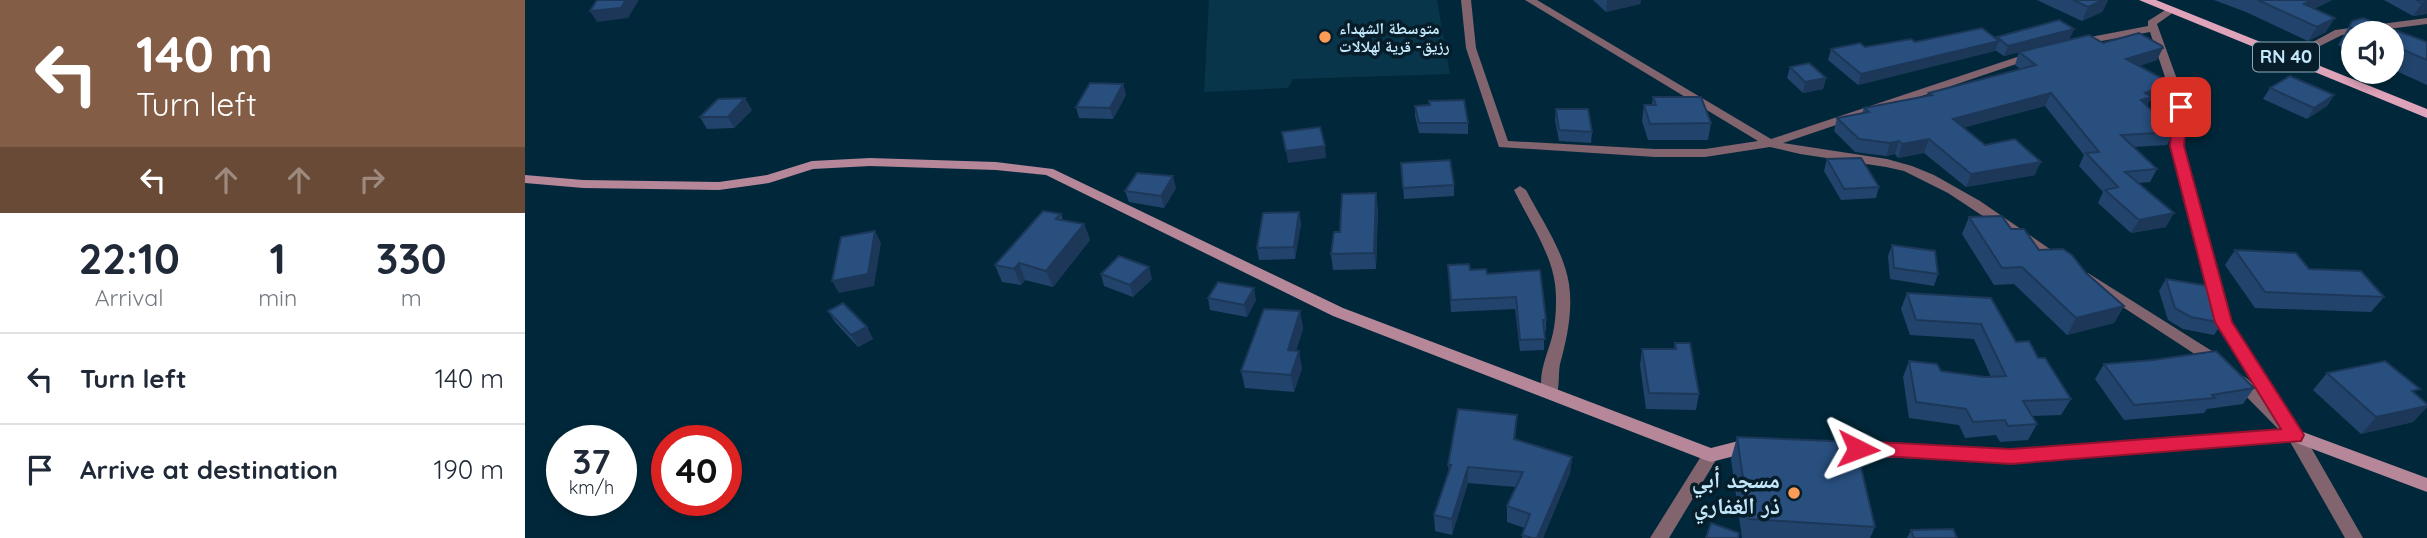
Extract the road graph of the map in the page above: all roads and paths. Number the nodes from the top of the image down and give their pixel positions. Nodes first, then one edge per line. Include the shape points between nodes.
1 (1466, 0) edge
2 (1530, 0) edge
3 (2145, 0) edge
4 (2170, 10) junction
5 (2427, 21) edge
6 (2154, 28) junction
7 (2065, 46) edge
8 (2052, 50) edge
9 (2288, 58) junction
10 (2427, 114) edge
11 (1770, 143) junction
12 (525, 179) edge
13 (1520, 190) dead end
14 (1550, 392) junction
15 (2294, 435) junction
16 (1769, 444) edge
17 (1823, 447) edge
18 (1711, 455) junction
19 (2427, 485) edge
20 (1659, 538) edge
21 (2354, 538) edge

1 - 11 street via 1471,48 1503,144 1705,153
2 - 11 street
3 - 4 main road, RN 40
4 - 6 street via 2152,23
4 - 9 main road, RN 40
5 - 9 street via 2339,32
6 - 7 street
6 - 15 street via 2181,107 2177,146 2223,322
8 - 11 street
9 - 10 main road, RN 40
11 - 15 street via 1803,153 1888,163 1930,177 2220,363
12 - 14 street via 719,186 769,179 812,165 870,162 1049,172 1338,312
13 - 14 street via 1553,255 1562,284 1561,331
14 - 18 street
15 - 17 street via 2011,456
15 - 19 street
15 - 21 street
16 - 18 street
18 - 20 street

